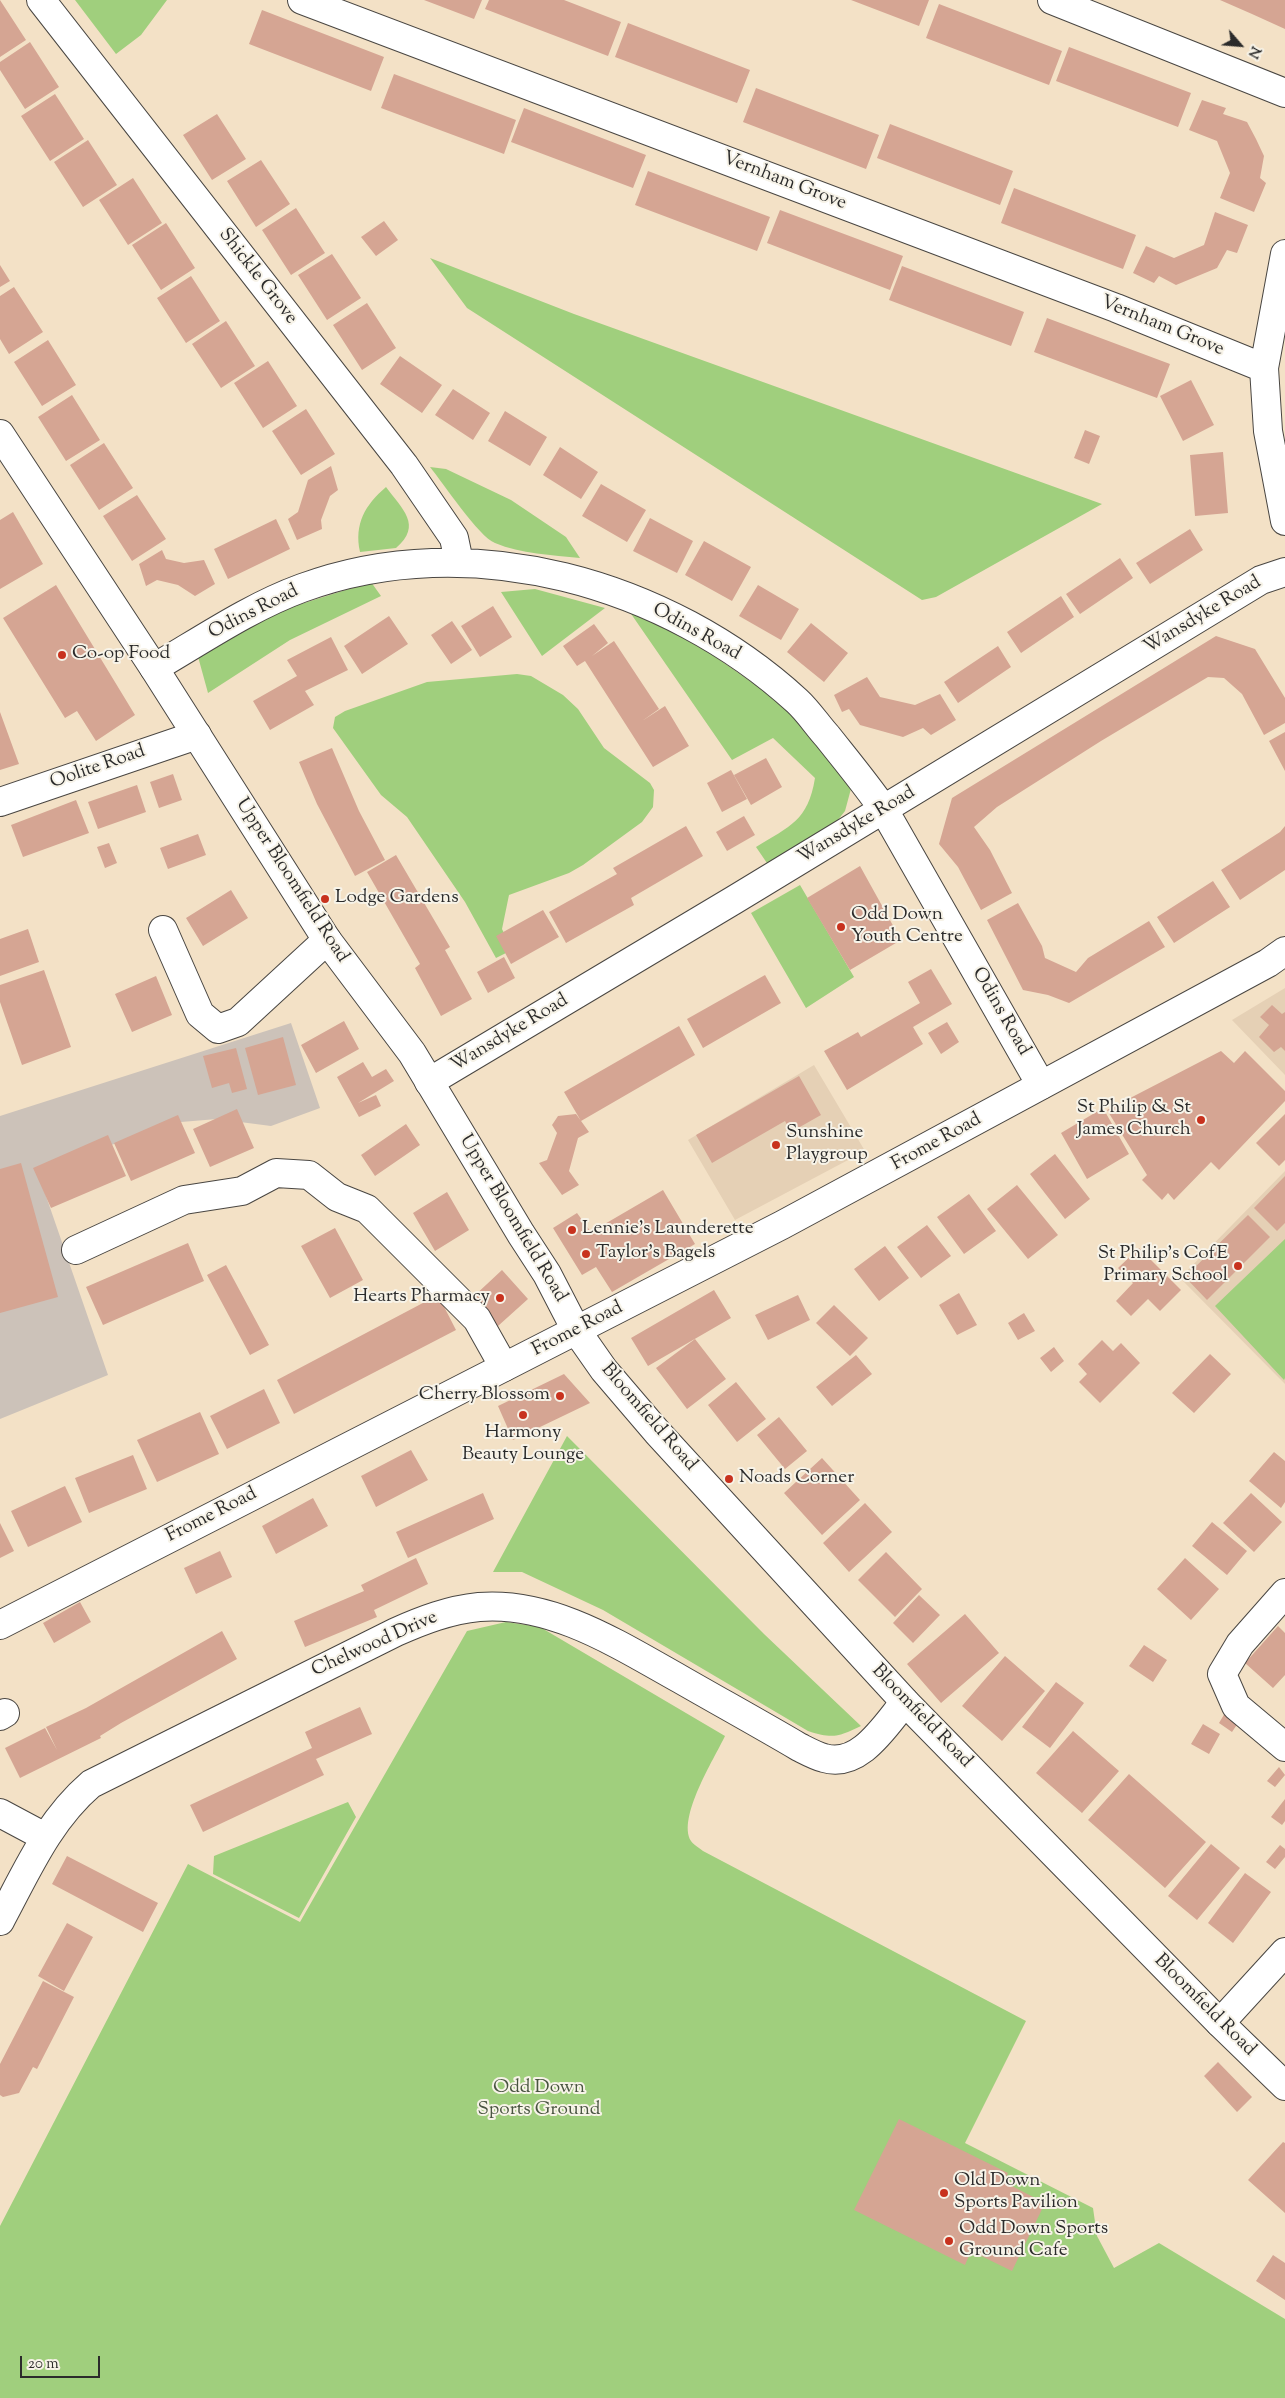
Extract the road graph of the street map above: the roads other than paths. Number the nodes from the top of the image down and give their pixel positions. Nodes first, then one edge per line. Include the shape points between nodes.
1 (42, 0) edge
2 (302, 0) edge
3 (1052, 0) edge
4 (1285, 93) edge
5 (1285, 254) edge
6 (1264, 368) junction
7 (0, 434) edge
8 (1285, 521) edge
9 (459, 562) junction
10 (1285, 572) edge
11 (154, 668) junction
12 (197, 735) junction
13 (0, 802) edge
14 (884, 810) junction
15 (163, 930) dead end
16 (326, 940) junction
17 (1285, 951) edge
18 (429, 1082) junction
19 (1041, 1085) junction
20 (76, 1250) dead end
21 (576, 1330) junction
22 (504, 1367) junction
23 (1285, 1593) edge
24 (0, 1625) edge
25 (905, 1702) junction
26 (1285, 1747) edge
27 (0, 1813) edge
28 (45, 1837) junction
29 (0, 1921) edge
30 (1285, 1952) edge
31 (1220, 2023) junction
32 (1285, 2086) edge

1 - 9 street, Shickle Grove via 404,465 454,538
2 - 6 street, Vernham Grove via 1116,308
3 - 4 street
5 - 6 street
6 - 8 street via 1268,431
7 - 11 street, Upper Bloomfield Road
9 - 11 street, Odins Road via 394,566 303,587 258,607
9 - 14 street, Odins Road via 560,575 618,592 704,635 766,675 798,702
10 - 14 street, Wansdyke Road via 1261,580
11 - 12 street, Upper Bloomfield Road
12 - 13 street, Oolite Road
12 - 16 street, Upper Bloomfield Road
14 - 18 street, Wansdyke Road
14 - 19 street, Odins Road
15 - 16 street via 200,1014 218,1029 238,1022
16 - 18 street, Upper Bloomfield Road via 412,1053
17 - 19 street, Frome Road
18 - 21 street, Upper Bloomfield Road via 547,1274
19 - 21 street, Frome Road via 782,1226
20 - 22 street via 184,1200 242,1191 276,1173 309,1175 337,1197 367,1209 477,1319
21 - 22 street, Frome Road
21 - 25 street, Bloomfield Road via 604,1370 657,1432
22 - 24 street, Frome Road
23 - 26 street via 1240,1644 1222,1674 1236,1706
25 - 28 street, Chelwood Drive via 866,1747 851,1757 826,1759 590,1630 523,1610 480,1607 457,1610 438,1614 396,1632 91,1784 71,1802
25 - 31 street, Bloomfield Road
27 - 28 street
28 - 29 street, Chelwood Drive
30 - 31 street
31 - 32 street, Bloomfield Road

